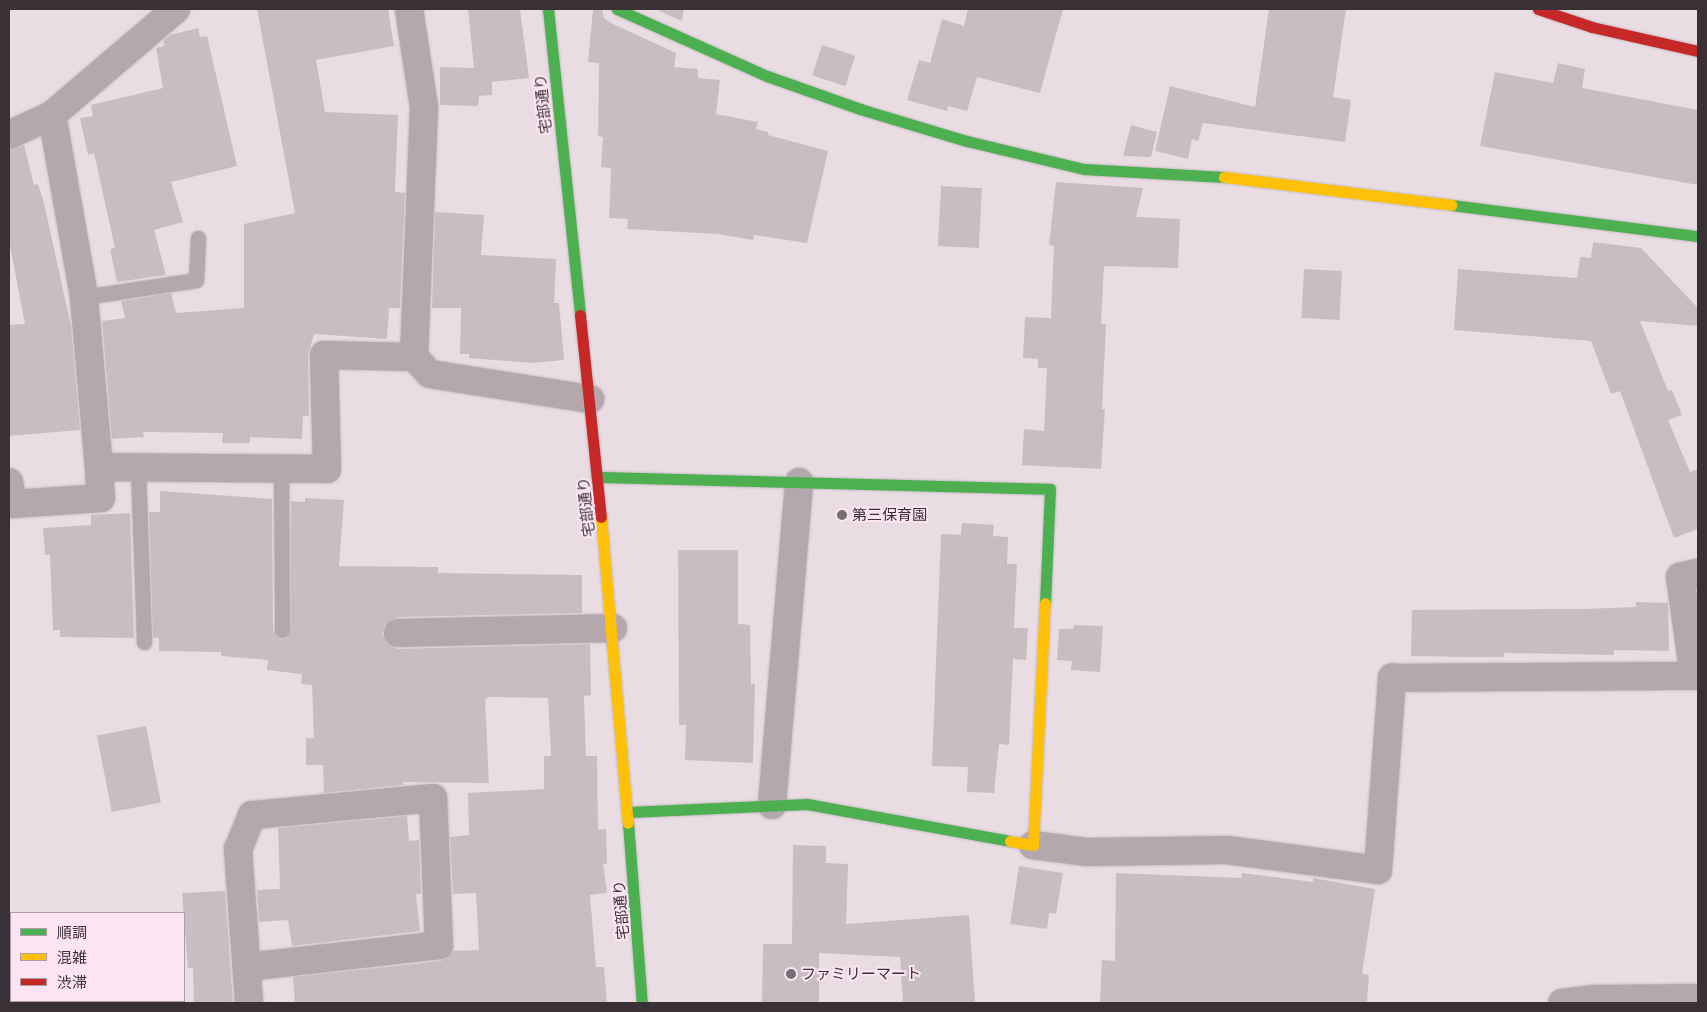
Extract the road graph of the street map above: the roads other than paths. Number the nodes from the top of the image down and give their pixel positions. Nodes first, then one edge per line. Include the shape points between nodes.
1 (176, 9) edge
2 (409, 9) edge
3 (548, 9) edge
4 (616, 9) edge
5 (1538, 9) edge
6 (1698, 51) edge
7 (52, 115) junction
8 (9, 135) edge
9 (1698, 236) edge
10 (198, 238) dead end
11 (84, 297) junction
12 (414, 357) junction
13 (590, 399) junction
14 (99, 468) junction
15 (138, 468) junction
16 (281, 469) junction
17 (598, 477) junction
18 (9, 482) edge
19 (799, 482) junction
20 (1698, 573) edge
21 (613, 628) junction
22 (282, 630) dead end
23 (398, 633) dead end
24 (144, 642) dead end
25 (772, 805) junction
26 (629, 812) junction
27 (1033, 845) junction
28 (247, 967) junction
29 (1698, 998) edge
30 (1594, 1001) edge
31 (249, 1003) edge
32 (642, 1003) edge
33 (1562, 1003) edge

1 - 7 street
2 - 12 street via 424,107
3 - 13 street, 宅部通り
4 - 9 street via 767,76 860,109 967,141 1084,169 1222,177
5 - 6 street via 1592,27
7 - 8 street
7 - 11 street
10 - 11 lane via 196,280
11 - 14 street
12 - 13 street via 430,374
12 - 16 street via 324,355 327,469
13 - 17 street, 宅部通り
14 - 15 street
14 - 18 street via 100,498 13,504
15 - 16 street
15 - 24 lane
16 - 22 lane
17 - 19 street
17 - 21 street, 宅部通り
19 - 25 street
19 - 27 street via 1050,489
20 - 27 street via 1680,577 1694,676 1392,678 1378,870 1227,850 1086,852
21 - 23 street
21 - 26 street, 宅部通り
25 - 26 street
25 - 27 street via 807,804
26 - 32 street, 宅部通り
28 - 28 street via 238,849 252,815 433,798 439,946
28 - 31 street
29 - 30 street
30 - 33 street

